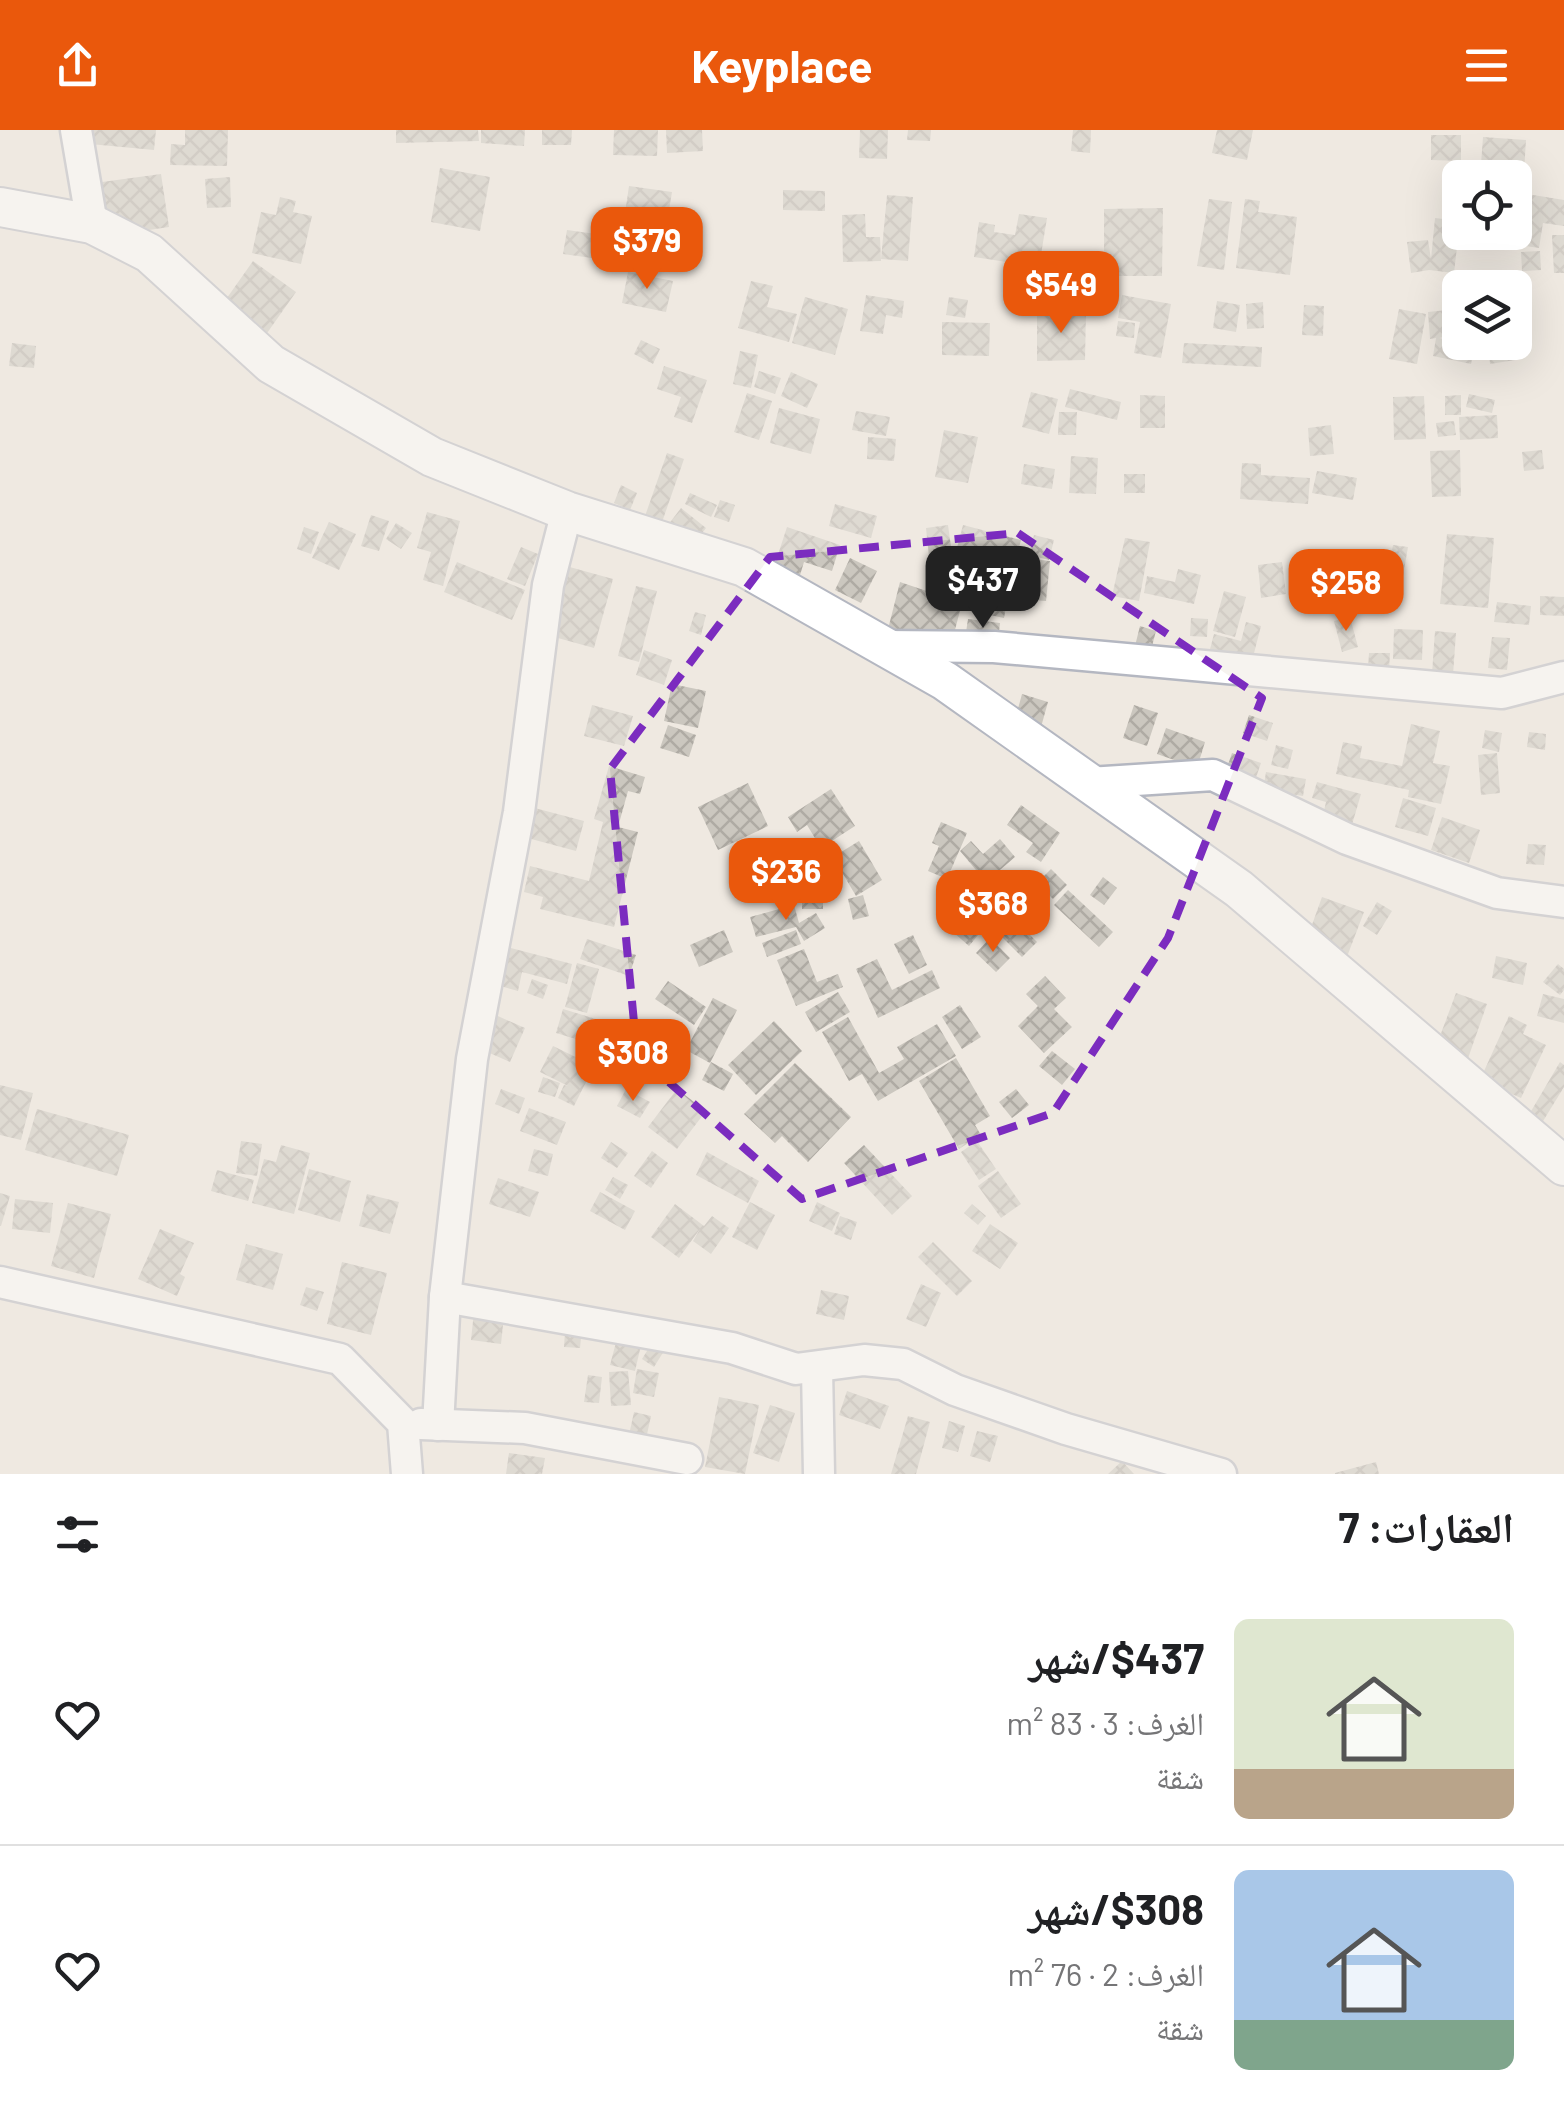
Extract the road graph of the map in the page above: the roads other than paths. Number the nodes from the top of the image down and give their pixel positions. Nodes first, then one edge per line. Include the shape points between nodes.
1 (76, 130) edge
2 (0, 207) edge
3 (92, 224) junction
4 (567, 511) junction
5 (884, 646) junction
6 (1564, 676) edge
7 (1090, 783) junction
8 (1564, 902) edge
9 (1564, 1166) edge
10 (0, 1282) edge
11 (445, 1297) junction
12 (817, 1368) junction
13 (403, 1423) junction
14 (438, 1424) junction
15 (687, 1458) dead end
16 (1206, 1472) edge
17 (407, 1474) edge
18 (819, 1474) edge

1 - 3 street
2 - 3 street
3 - 4 street via 149,252 271,364 432,457
4 - 5 street via 744,567
4 - 11 street via 548,584 519,812 472,1059
5 - 6 street via 994,647 1502,692
5 - 7 street via 946,681
7 - 8 street via 1213,776 1347,839 1497,893
7 - 9 street via 1238,889
10 - 13 street via 340,1359
11 - 12 street via 732,1348 796,1370
11 - 14 street
12 - 16 street via 864,1360 903,1364 954,1390
12 - 18 street
13 - 14 street
13 - 17 street
14 - 15 street via 526,1428

